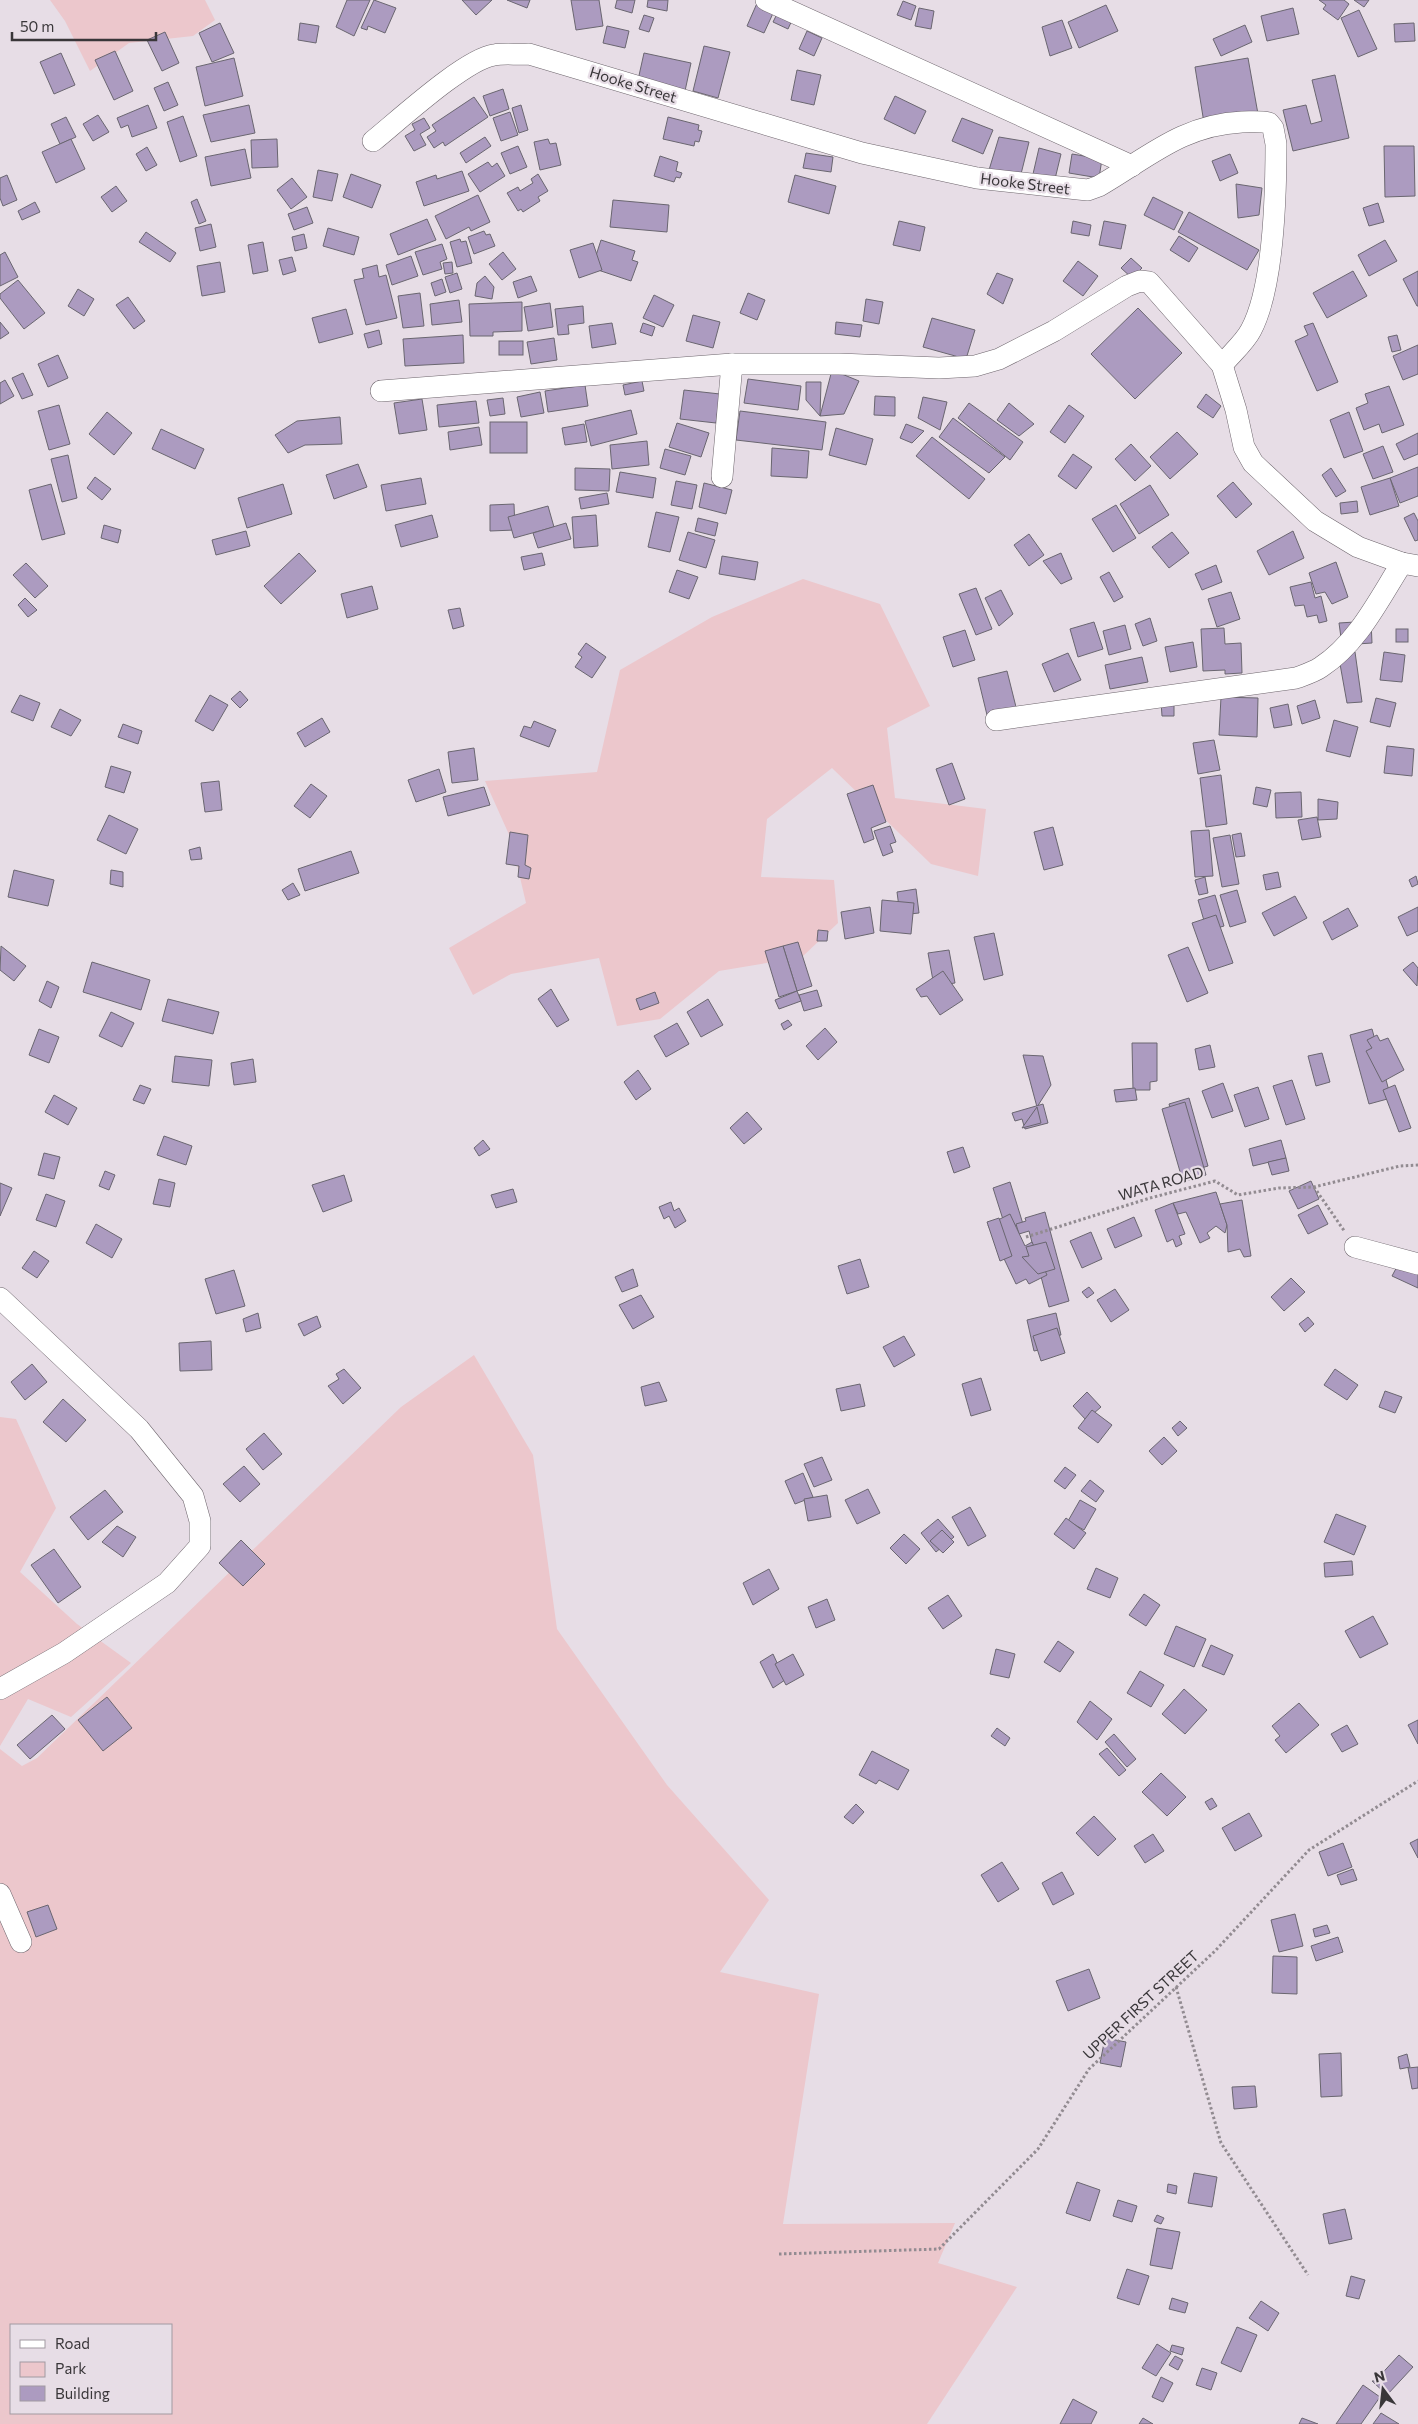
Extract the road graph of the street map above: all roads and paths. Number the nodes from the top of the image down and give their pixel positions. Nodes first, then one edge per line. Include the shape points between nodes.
1 (766, 0) edge
2 (373, 141) dead end
3 (1132, 166) junction
4 (732, 364) junction
5 (1222, 365) junction
6 (382, 391) dead end
7 (722, 477) dead end
8 (1410, 565) edge
9 (996, 720) dead end
10 (1418, 1165) edge
11 (1314, 1187) junction
12 (1026, 1237) dead end
13 (1355, 1247) joint
14 (1418, 1264) edge
15 (0, 1298) edge
16 (0, 1690) edge
17 (1418, 1782) edge
18 (0, 1894) edge
19 (21, 1942) dead end
20 (1176, 1987) junction
21 (779, 2254) dead end
22 (1308, 2275) dead end

1 - 3 street
2 - 3 street, Hooke Street via 474,62 493,55 529,54 862,154 977,178 1088,190
3 - 5 street, Hooke Street via 1177,137 1199,128 1262,121 1273,128 1276,170 1268,270 1257,318 1250,332
4 - 5 street via 975,366 999,359 1054,331 1140,281 1149,282
4 - 6 street
4 - 7 street
5 - 8 street via 1244,447 1253,463 1315,521 1358,547
8 - 9 street via 1341,651 1320,668 1296,678
10 - 11 path, WATA ROAD via 1400,1166
11 - 12 path, WATA ROAD via 1279,1188 1238,1195 1215,1181
11 - 13 path
13 - 14 street
15 - 16 street via 139,1429 193,1496 200,1546 167,1583 64,1653
17 - 20 path, UPPER FIRST STREET via 1309,1850
18 - 19 street
20 - 21 path, UPPER FIRST STREET via 1089,2069 1038,2149 939,2249
20 - 22 path via 1221,2144

